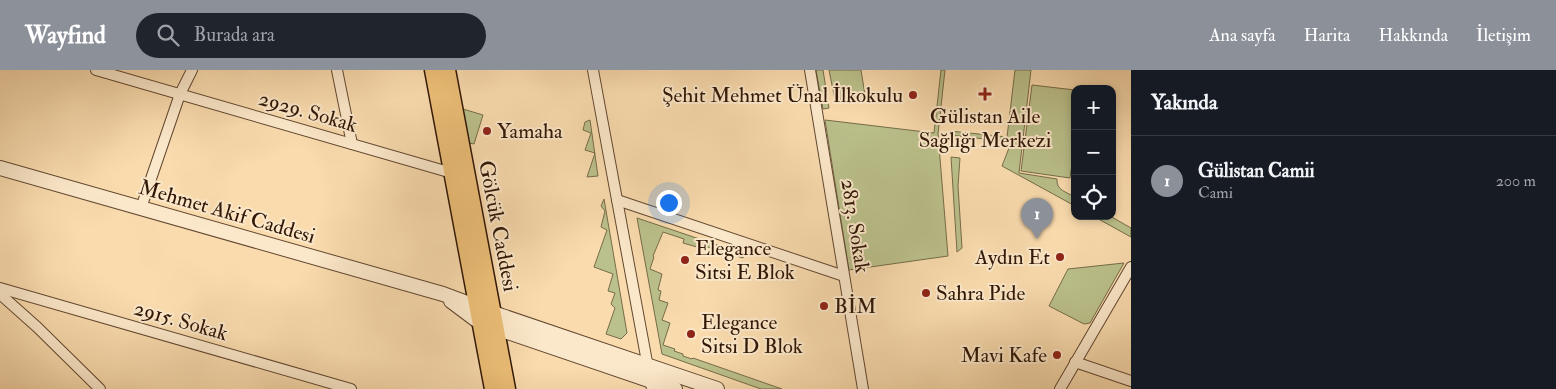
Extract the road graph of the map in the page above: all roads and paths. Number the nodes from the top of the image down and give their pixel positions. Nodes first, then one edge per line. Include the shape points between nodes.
1 (96, 70) edge
2 (192, 70) edge
3 (337, 70) edge
4 (433, 70) edge
5 (447, 70) edge
6 (593, 70) edge
7 (810, 70) edge
8 (180, 94) junction
9 (352, 144) junction
10 (0, 168) edge
11 (452, 173) junction
12 (617, 200) junction
13 (141, 208) junction
14 (1131, 266) edge
15 (844, 276) junction
16 (0, 288) edge
17 (0, 294) edge
18 (487, 318) junction
19 (1075, 362) junction
20 (648, 365) junction
21 (1131, 381) edge
22 (652, 385) edge
23 (100, 389) edge
24 (351, 389) edge
25 (493, 389) edge
26 (507, 389) edge
27 (675, 389) edge
28 (717, 389) edge
29 (863, 389) edge
30 (1060, 389) edge

1 - 8 street, 2929. Sokak
2 - 8 street
3 - 9 street
4 - 11 main road, Gölcük Caddesi
5 - 18 main road, Gölcük Caddesi
6 - 12 street
7 - 15 street, 2813. Sokak
8 - 9 street, 2929. Sokak
8 - 13 street
9 - 11 street, 2929. Sokak
10 - 13 street, Mehmet Akif Caddesi
11 - 18 main road, Gölcük Caddesi
12 - 15 street
12 - 20 street
13 - 18 street, Mehmet Akif Caddesi via 443,294
14 - 19 street
15 - 29 street, 2813. Sokak
16 - 24 street, 2915. Sokak
17 - 23 street
18 - 20 street, Mehmet Akif Caddesi
18 - 22 street, Mehmet Akif Caddesi
18 - 25 main road, Gölcük Caddesi
18 - 26 main road, Gölcük Caddesi
19 - 21 street
19 - 30 street
20 - 22 street
20 - 28 street, Mehmet Akif Caddesi
22 - 27 street, Mehmet Akif Caddesi

